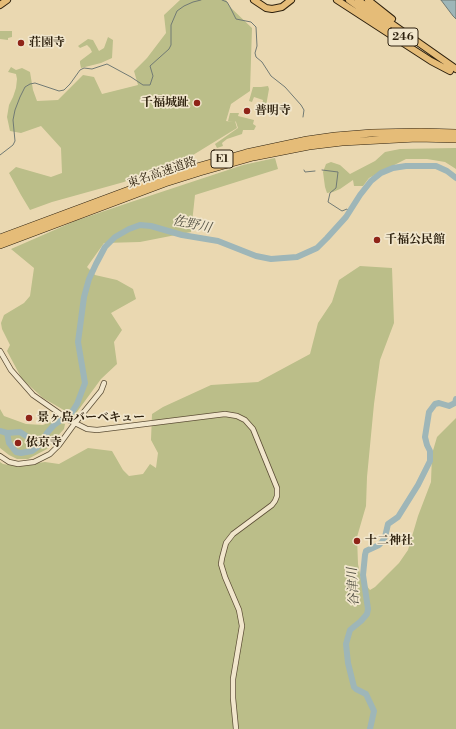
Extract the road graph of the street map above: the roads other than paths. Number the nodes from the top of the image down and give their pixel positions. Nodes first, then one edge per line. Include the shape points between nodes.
1 (7, 0) edge
2 (254, 0) edge
3 (291, 0) edge
4 (337, 0) edge
5 (349, 0) edge
6 (358, 0) edge
7 (368, 0) edge
8 (0, 5) edge
9 (416, 41) junction
10 (453, 70) edge
11 (456, 76) edge
12 (456, 133) edge
13 (456, 139) edge
14 (0, 238) edge
15 (0, 245) edge
16 (0, 351) edge
17 (104, 383) dead end
18 (75, 423) junction
19 (0, 456) edge
20 (236, 729) edge

1 - 8 main road
2 - 3 main road via 272,9 282,7
4 - 10 main road via 431,61
5 - 10 main road, 246
6 - 9 main road, 246
7 - 9 main road
9 - 10 main road, 246
10 - 11 main road, 246
12 - 14 highway, 東名高速道路 / E1 via 372,133 335,136 246,152 172,174
13 - 15 highway, 東名高速道路 / E1 via 417,138 342,142 253,157 165,183
16 - 18 street via 11,370 33,395
17 - 18 street via 101,391
18 - 19 street via 54,451 44,458 18,464
18 - 20 street via 87,429 97,430 225,414 245,420 256,435 277,488 275,501 272,506 233,534 226,543 221,564 239,610 242,626 234,669

